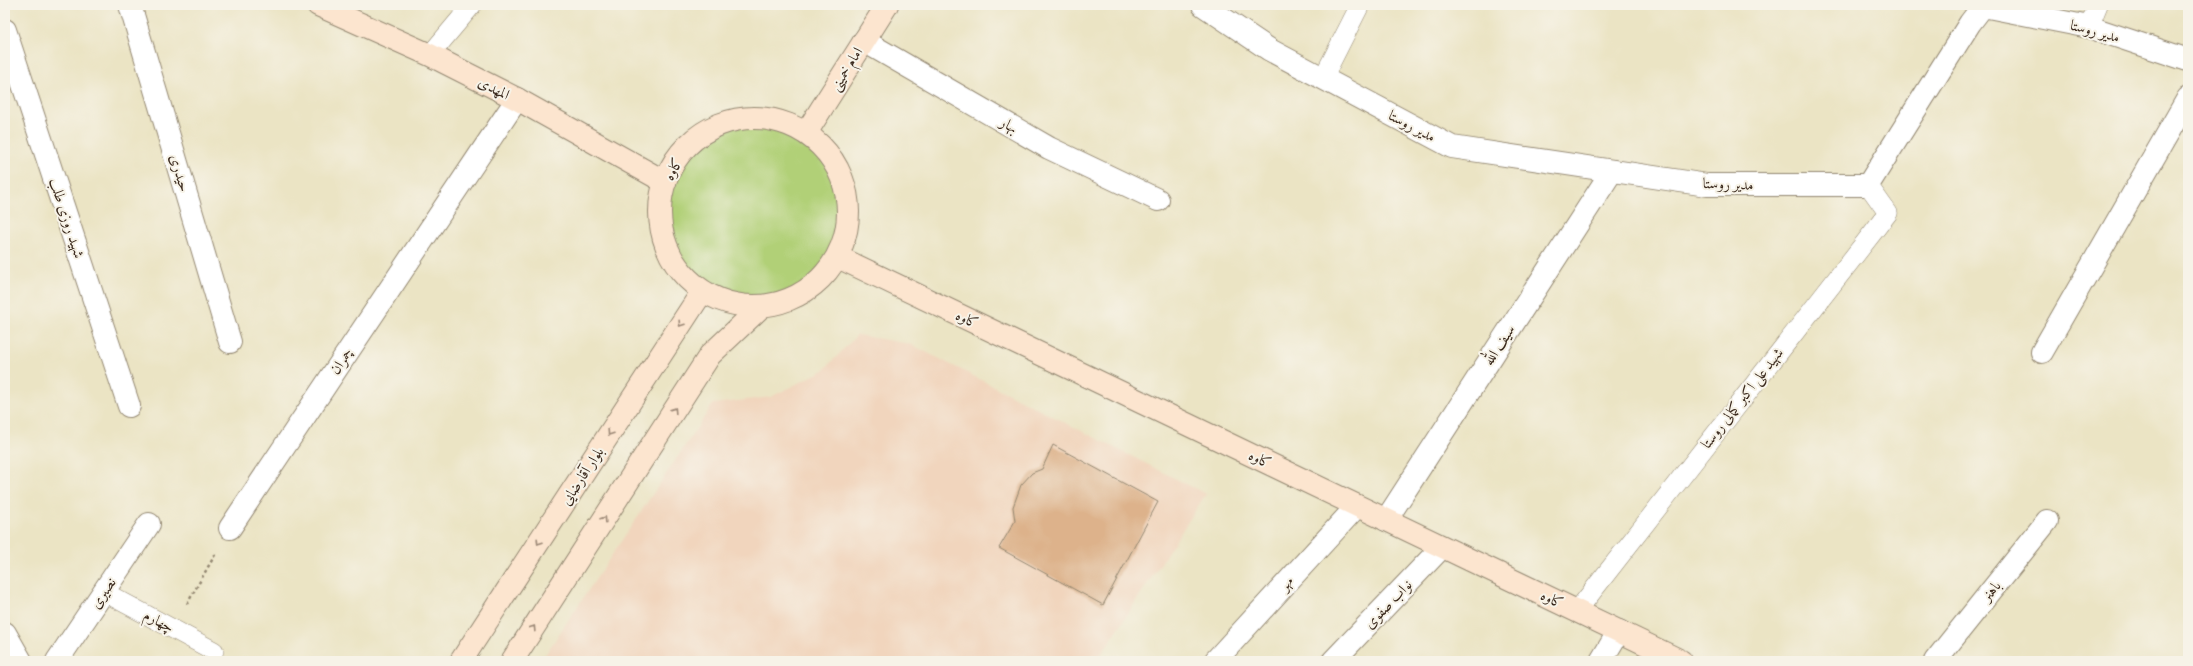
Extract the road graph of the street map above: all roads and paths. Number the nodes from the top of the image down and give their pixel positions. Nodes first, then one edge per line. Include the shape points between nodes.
1 (130, 5) edge
2 (318, 5) edge
3 (472, 5) edge
4 (887, 5) edge
5 (1203, 5) edge
6 (1360, 5) edge
7 (1981, 5) edge
8 (2098, 5) edge
9 (2089, 27) junction
10 (5, 30) edge
11 (864, 41) junction
12 (430, 55) junction
13 (2188, 60) edge
14 (1323, 78) junction
15 (2188, 98) edge
16 (517, 99) junction
17 (806, 133) junction
18 (1612, 171) junction
19 (665, 182) junction
20 (1868, 185) junction
21 (1158, 200) dead end
22 (838, 257) junction
23 (702, 292) junction
24 (762, 306) junction
25 (230, 342) dead end
26 (2042, 352) dead end
27 (129, 406) dead end
28 (1357, 506) junction
29 (1386, 520) junction
30 (2047, 521) dead end
31 (149, 524) dead end
32 (230, 528) joint
33 (1442, 546) junction
34 (104, 592) junction
35 (1577, 611) junction
36 (173, 628) junction
37 (1619, 631) junction
38 (5, 634) edge
39 (214, 651) dead end
40 (21, 661) edge
41 (57, 661) edge
42 (461, 661) edge
43 (512, 661) edge
44 (1215, 661) edge
45 (1333, 661) edge
46 (1601, 661) edge
47 (1681, 661) edge
48 (1934, 661) edge

1 - 25 street, حیدری
2 - 12 street, المهدی
3 - 12 lane
4 - 11 street, امام خمینی
5 - 14 street, مدیر روستا via 1270,50
6 - 14 lane
7 - 9 street, مدیر روستا
7 - 20 street, مدیر روستا
8 - 9 lane
9 - 13 street, مدیر روستا
10 - 27 street, شهید روزی طلب
11 - 17 street, امام خمینی
11 - 21 street, بهار via 1049,148
12 - 16 street, المهدی
14 - 18 street, مدیر روستا via 1452,147
15 - 26 street
16 - 19 street, المهدی
16 - 32 street, چمران
17 - 19 street, کاوه via 780,122 752,118 723,123 693,141 678,157
17 - 22 street, کاوه via 824,148 838,167 846,189 849,212 846,236
18 - 20 street, مدیر روستا via 1707,185
18 - 29 street, سیف الله
19 - 23 street, کاوه via 660,212 665,243 680,271
20 - 35 lane, شهید علی اکبر کمالی روستا via 1888,213
22 - 24 street, کاوه via 819,282 793,299
22 - 28 street, کاوه
23 - 24 street, کاوه via 731,304
23 -> 42 street, بلوار آقارضایی
43 -> 24 street via 710,355
28 - 29 street, کاوه
28 - 44 street, مهر
29 - 33 street, کاوه
30 - 48 street, باهنر
31 - 34 street, نصیری
32 - 36 path
33 - 35 street, کاوه
33 - 45 street, نواب صفوی
34 - 36 lane, چهارم
34 - 41 street, نصیری
35 - 37 street, کاوه
36 - 39 lane, چهارم
37 - 46 street
37 - 47 street, کاوه
38 - 40 street

